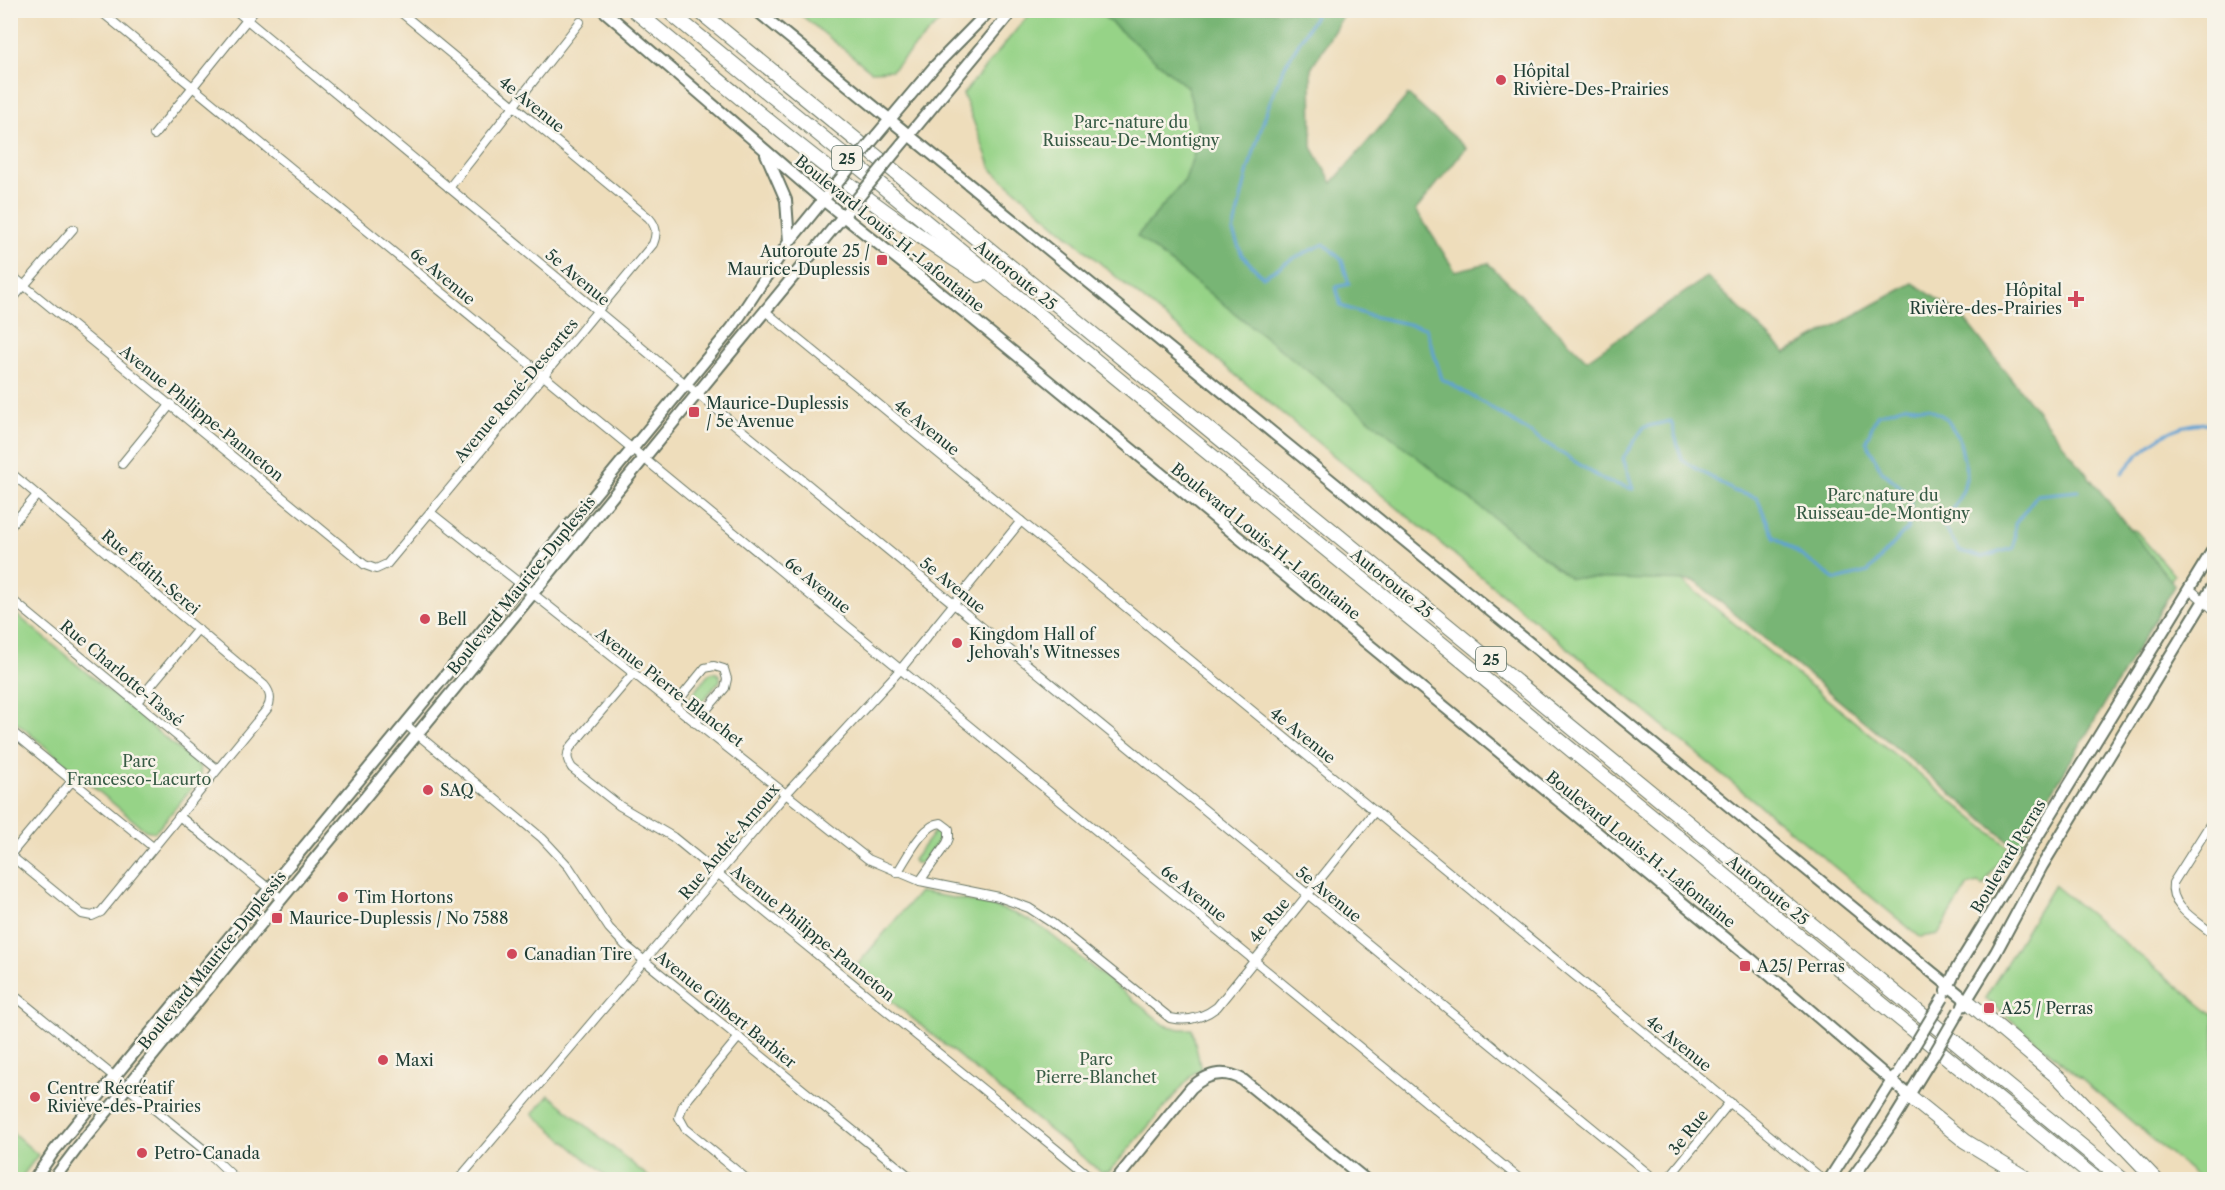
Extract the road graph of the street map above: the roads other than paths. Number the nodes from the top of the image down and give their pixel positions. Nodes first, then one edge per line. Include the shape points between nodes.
1 (99, 10) edge
2 (235, 10) edge
3 (255, 10) edge
4 (398, 10) edge
5 (603, 10) edge
6 (634, 10) edge
7 (667, 10) edge
8 (698, 10) edge
9 (704, 10) edge
10 (756, 10) edge
11 (990, 10) edge
12 (1013, 10) edge
13 (247, 21) junction
14 (580, 22) dead end
15 (730, 36) junction
16 (192, 87) junction
17 (513, 106) junction
18 (890, 120) junction
19 (154, 135) dead end
20 (909, 136) junction
21 (764, 150) junction
22 (449, 188) junction
23 (823, 201) junction
24 (843, 216) junction
25 (649, 218) joint
26 (73, 229) dead end
27 (789, 242) junction
28 (10, 274) edge
29 (24, 286) junction
30 (10, 302) edge
31 (1027, 305) junction
32 (765, 311) junction
33 (598, 312) junction
34 (544, 377) junction
35 (685, 384) junction
36 (698, 394) junction
37 (171, 404) junction
38 (632, 449) junction
39 (644, 459) junction
40 (122, 464) dead end
41 (10, 472) edge
42 (37, 495) junction
43 (431, 513) junction
44 (1021, 521) junction
45 (10, 527) edge
46 (2214, 548) edge
47 (376, 569) joint
48 (2214, 584) edge
49 (520, 585) junction
50 (2190, 589) junction
51 (532, 595) junction
52 (10, 598) edge
53 (2204, 601) junction
54 (954, 604) junction
55 (2214, 610) edge
56 (198, 629) junction
57 (900, 670) junction
58 (632, 675) junction
59 (137, 702) junction
60 (674, 706) junction
61 (695, 723) junction
62 (405, 724) junction
63 (10, 730) edge
64 (417, 734) junction
65 (217, 769) junction
66 (72, 781) junction
67 (785, 795) junction
68 (1375, 811) junction
69 (179, 816) junction
70 (2214, 818) edge
71 (153, 847) junction
72 (10, 855) edge
73 (897, 873) junction
74 (718, 874) junction
75 (920, 881) junction
76 (269, 889) junction
77 (1308, 895) junction
78 (282, 898) junction
79 (2214, 934) edge
80 (1254, 960) junction
81 (646, 961) junction
82 (1948, 985) junction
83 (10, 992) edge
84 (1963, 1006) junction
85 (1204, 1016) joint
86 (739, 1037) junction
87 (115, 1077) junction
88 (1892, 1081) junction
89 (127, 1087) junction
90 (1911, 1091) junction
91 (1730, 1102) junction
92 (34, 1179) edge
93 (53, 1179) edge
94 (237, 1179) edge
95 (458, 1179) edge
96 (748, 1179) edge
97 (914, 1179) edge
98 (1094, 1179) edge
99 (1116, 1179) edge
100 (1366, 1179) edge
101 (1521, 1179) edge
102 (1656, 1179) edge
103 (1667, 1179) edge
104 (1824, 1179) edge
105 (1829, 1179) edge
106 (1851, 1179) edge
107 (2029, 1179) edge
108 (2097, 1179) edge
109 (2123, 1179) edge
110 (2156, 1179) edge

1 - 16 street, 6e Avenue
2 - 13 street, 5e Avenue
3 - 13 street
4 - 17 street, 4e Avenue
5 - 21 main road, Boulevard Louis-H.-Lafontaine
6 - 31 highway via 879,208
7 - 31 highway, Autoroute 25 / 25
8 - 15 highway, Autoroute 25 / 25
9 - 15 highway
10 - 18 main road
11 - 18 main road, Boulevard Maurice-Duplessis via 934,67
12 - 20 main road, Boulevard Maurice-Duplessis
13 - 16 street
13 - 22 street, 5e Avenue
14 - 17 street
15 - 109 highway, Autoroute 25 / 25
16 - 19 street
16 - 34 street, 6e Avenue
17 - 22 street
17 - 25 street, 4e Avenue
18 - 20 main road
18 - 23 main road, Boulevard Maurice-Duplessis, bridge
20 - 24 main road, Boulevard Maurice-Duplessis, bridge
20 - 82 main road
21 - 23 main road, Boulevard Louis-H.-Lafontaine
21 - 27 main road via 786,200
22 - 33 street, 5e Avenue
23 - 24 main road, Boulevard Louis-H.-Lafontaine
23 - 27 main road, Boulevard Maurice-Duplessis
24 - 32 main road, Boulevard Maurice-Duplessis
24 - 88 main road, Boulevard Louis-H.-Lafontaine via 1733,944
25 - 33 street, Avenue René-Descartes via 656,230 653,244
26 - 29 street
27 - 35 main road, Boulevard Maurice-Duplessis via 732,328
28 - 29 street, Avenue Philippe-Panneton
29 - 30 street
29 - 37 street, Avenue Philippe-Panneton
31 - 108 highway, Autoroute 25 / 25
32 - 36 main road, Boulevard Maurice-Duplessis
32 - 44 street, 4e Avenue
33 - 34 street, Avenue René-Descartes
33 - 35 street, 5e Avenue
34 - 38 street, 6e Avenue
34 - 43 street, Avenue René-Descartes
35 - 36 street, 5e Avenue
35 - 38 main road, Boulevard Maurice-Duplessis
36 - 39 main road, Boulevard Maurice-Duplessis
36 - 54 street, 5e Avenue
37 - 40 street
37 - 47 street, Avenue Philippe-Panneton via 365,565
38 - 39 street, 6e Avenue
38 - 49 main road, Boulevard Maurice-Duplessis
39 - 51 main road, Boulevard Maurice-Duplessis
39 - 57 street, 6e Avenue
41 - 42 street, Rue Édith-Serei
42 - 45 street
42 - 56 street, Rue Édith-Serei
43 - 47 street, Avenue René-Descartes via 387,564
43 - 49 street, Avenue Pierre-Blanchet
44 - 54 street, Rue André-Arnoux
44 - 68 street, 4e Avenue
46 - 50 main road, Boulevard Perras
48 - 53 main road
49 - 51 street, Avenue Pierre-Blanchet
49 - 62 main road, Boulevard Maurice-Duplessis
50 - 53 street
50 - 82 main road, Boulevard Perras
51 - 58 street, Avenue Pierre-Blanchet
51 - 64 main road, Boulevard Maurice-Duplessis
52 - 59 street, Rue Charlotte-Tassé
53 - 55 street
53 - 84 main road via 2039,872
54 - 57 street, Rue André-Arnoux
54 - 77 street, 5e Avenue
56 - 59 street
56 - 65 street, Rue Édith-Serei via 264,685 271,702
57 - 67 street, Rue André-Arnoux
57 - 80 street, 6e Avenue
58 - 60 street, Avenue Pierre-Blanchet
58 - 74 street, Avenue Philippe-Panneton via 570,748 568,761 620,806 666,832
59 - 65 street, Rue Charlotte-Tassé
60 - 61 street, Avenue Pierre-Blanchet
60 - 61 street via 705,668 724,669 725,688
61 - 67 street, Avenue Pierre-Blanchet
62 - 64 street, Avenue Gilbert Barbier
62 - 76 main road, Boulevard Maurice-Duplessis
63 - 66 street
64 - 78 main road, Boulevard Maurice-Duplessis
64 - 81 street, Avenue Gilbert Barbier via 542,838 569,867 609,928
65 - 69 street
66 - 71 street
66 - 72 street
67 - 73 street, Avenue Pierre-Blanchet via 868,859
67 - 74 street, Rue André-Arnoux
68 - 77 street, 4e Rue
68 - 91 street, 4e Avenue
69 - 71 street
69 - 76 street
70 - 79 street via 2173,883 2178,904
71 - 72 street via 101,912 92,916 82,914
73 - 75 street, Avenue Pierre-Blanchet
73 - 75 street via 931,825 946,825 949,838
74 - 81 street, Rue André-Arnoux
74 - 98 street, Avenue Philippe-Panneton
75 - 85 street, Avenue Pierre-Blanchet via 999,897 1029,908 1163,1013 1178,1020
76 - 78 street
76 - 87 main road, Boulevard Maurice-Duplessis
77 - 80 street, 4e Rue
77 - 102 street, 5e Avenue
78 - 89 main road, Boulevard Maurice-Duplessis
80 - 85 street, 4e Rue via 1217,1006
80 - 101 street, 6e Avenue
81 - 86 street, Avenue Gilbert Barbier
81 - 95 street, Rue André-Arnoux
82 - 84 main road
82 - 88 main road, Boulevard Perras, bridge
83 - 87 street
84 - 90 main road, bridge
84 - 110 highway via 2061,1080
86 - 96 street via 683,1105 680,1117 685,1128
86 - 97 street, Avenue Gilbert Barbier
87 - 89 street
87 - 92 main road, Boulevard Maurice-Duplessis
88 - 90 main road, Boulevard Louis-H.-Lafontaine
88 - 105 main road, Boulevard Perras
89 - 93 main road, Boulevard Maurice-Duplessis
89 - 94 street
90 - 106 main road
90 - 107 highway via 1976,1148
91 - 103 street, 3e Rue
91 - 104 street, 4e Avenue
99 - 100 main road via 1191,1088 1212,1074 1233,1074 1243,1080

